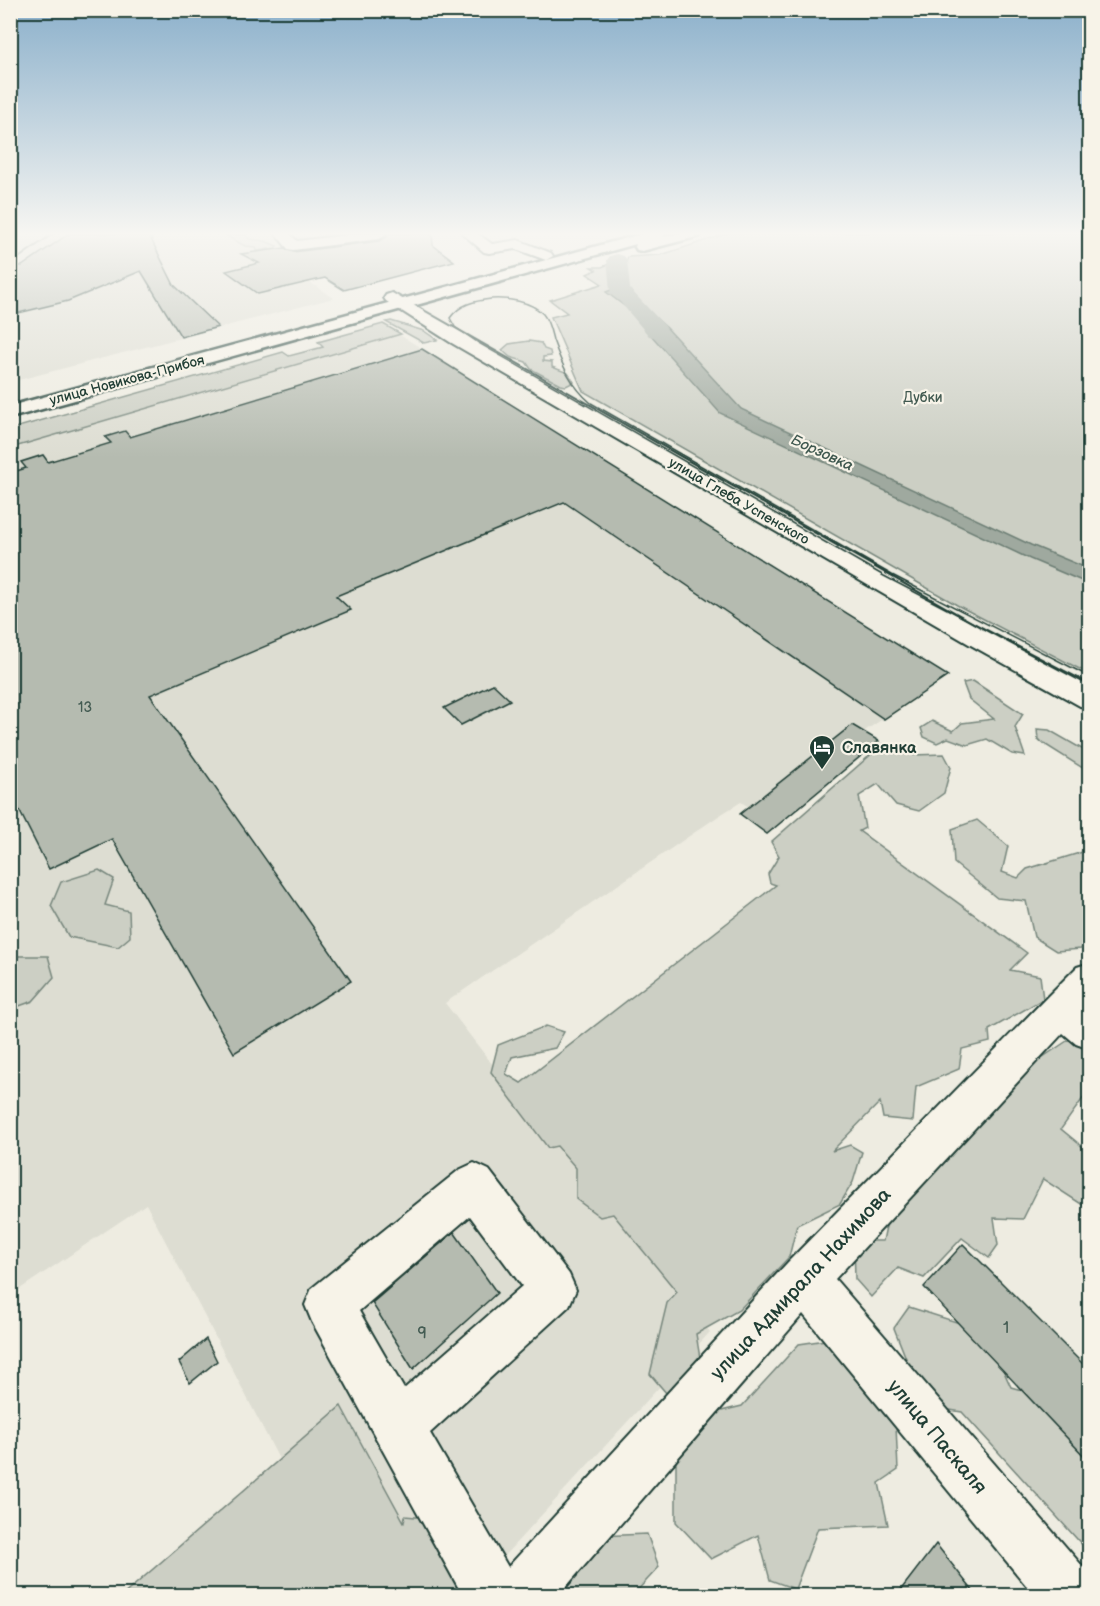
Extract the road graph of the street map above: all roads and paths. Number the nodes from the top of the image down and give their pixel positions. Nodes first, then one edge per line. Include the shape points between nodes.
1 (371, 308) edge
2 (374, 308) edge
3 (410, 308) edge
4 (10, 400) edge
5 (10, 412) edge
6 (1089, 699) edge
7 (1080, 1006) edge
8 (804, 1278) junction
9 (398, 1428) junction
10 (494, 1596) edge
11 (520, 1596) edge
12 (1071, 1596) edge

1 - 4 main road, улица Новикова-Прибоя
2 - 5 main road, улица Новикова-Прибоя
3 - 6 street, улица Глеба Успенского via 568,403
7 - 8 street, улица Адмирала Нахимова
8 - 11 street, улица Адмирала Нахимова
8 - 12 street, улица Паскаля
9 - 9 street via 329,1305 474,1185 554,1290
9 - 10 street

